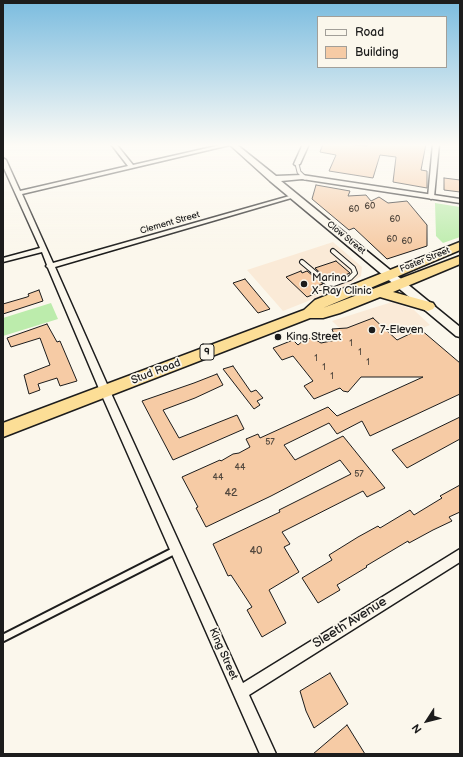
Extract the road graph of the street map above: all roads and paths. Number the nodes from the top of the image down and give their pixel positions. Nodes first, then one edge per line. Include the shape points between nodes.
1 (12, 179) edge
2 (76, 179) edge
3 (273, 179) edge
4 (312, 179) edge
5 (433, 179) edge
6 (327, 182) junction
7 (280, 184) junction
8 (19, 193) junction
9 (295, 196) junction
10 (431, 197) junction
11 (460, 201) edge
12 (460, 246) edge
13 (44, 249) junction
14 (333, 251) dead end
15 (3, 260) edge
16 (460, 260) edge
17 (302, 262) dead end
18 (50, 266) junction
19 (431, 272) junction
20 (391, 274) junction
21 (402, 284) junction
22 (379, 292) junction
23 (416, 295) junction
24 (428, 306) junction
25 (310, 313) junction
26 (460, 333) edge
27 (105, 391) junction
28 (3, 430) edge
29 (176, 550) junction
30 (460, 554) edge
31 (3, 638) edge
32 (240, 692) junction
33 (268, 754) edge

1 - 8 street, King Street
2 - 8 street
3 - 7 main road, Clow Street
4 - 6 main road
5 - 10 street
6 - 7 main road via 301,180
6 - 10 main road
7 - 9 main road, Clow Street
8 - 13 street, King Street
9 - 18 street, Clement Street
9 - 20 main road, Clow Street
10 - 11 main road
12 - 20 highway, Foster Street / 9
13 - 15 street
13 - 18 street, King Street
14 - 17 lane via 353,268 354,273 350,278 334,284 327,283
16 - 19 highway, Foster Street / 9
18 - 27 street, King Street
19 - 21 highway, Foster Street / 9
19 - 23 highway via 431,279
20 - 21 main road, Clow Street
20 - 25 highway, Stud Road / 9 via 320,303
21 - 22 highway, Stud Road / 9
21 - 23 main road, Clow Street
22 - 24 highway
22 - 25 highway, Stud Road / 9 via 335,310
23 - 24 main road, Clow Street
24 - 26 main road, Clow Street
25 - 27 highway, Stud Road / 9
27 - 28 highway, Stud Road / 9
27 - 29 street, King Street
29 - 31 lane
29 - 32 street, King Street
30 - 32 street, Sleeth Avenue
32 - 33 street, King Street

